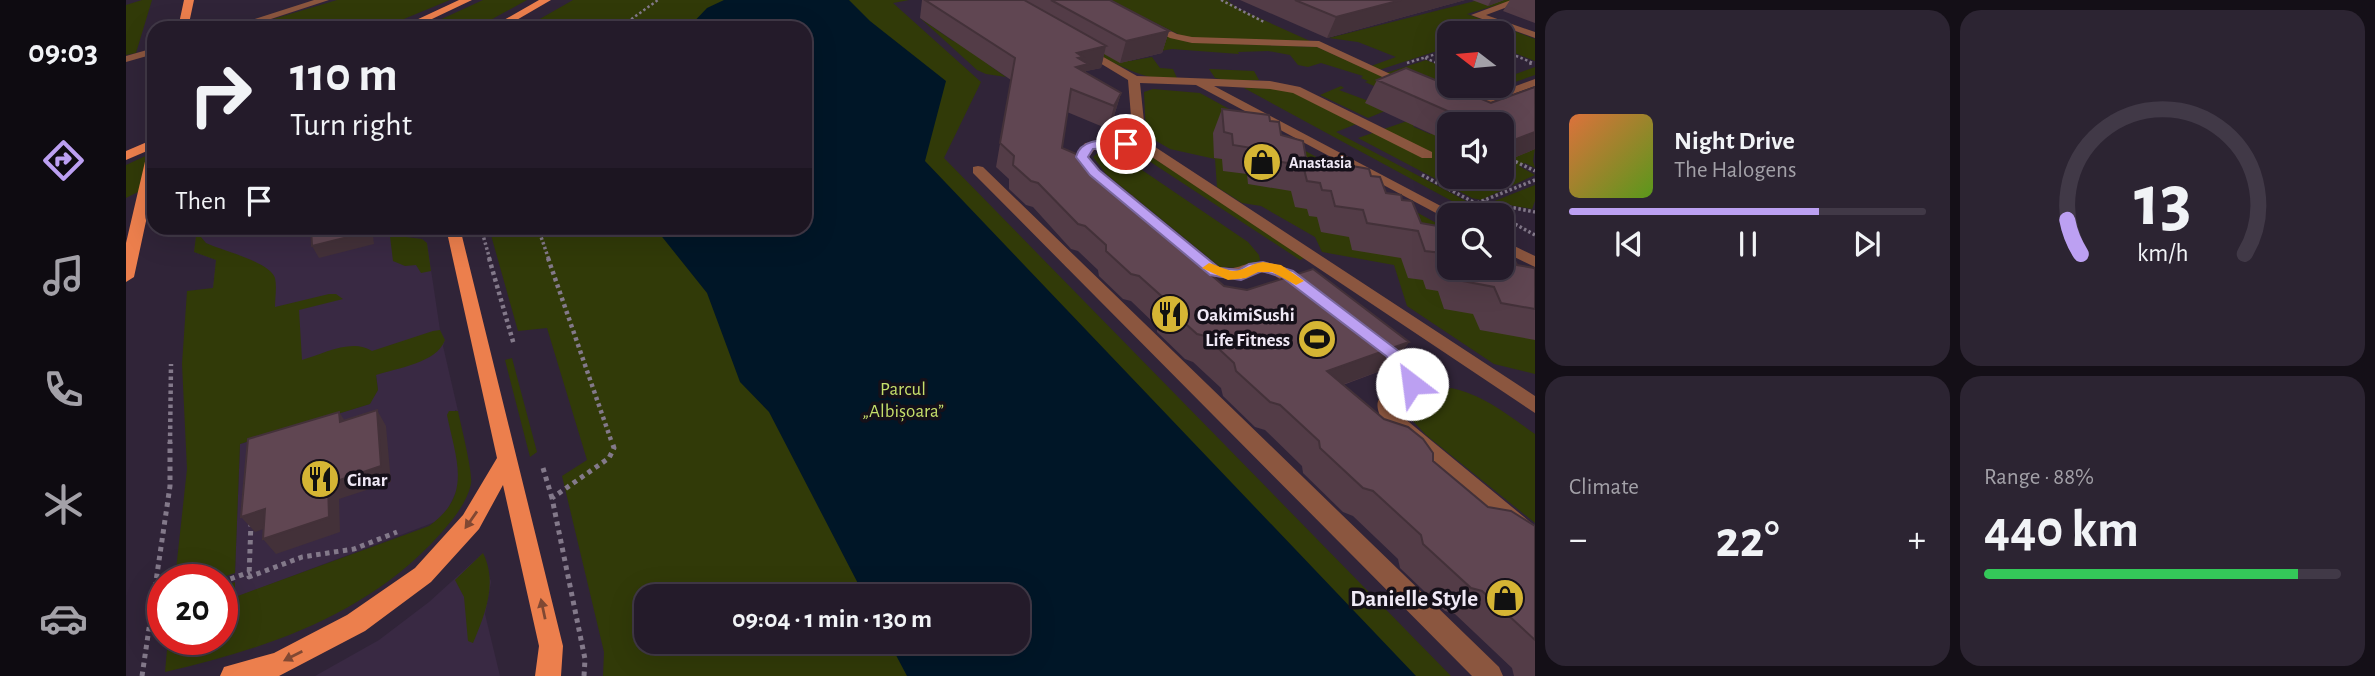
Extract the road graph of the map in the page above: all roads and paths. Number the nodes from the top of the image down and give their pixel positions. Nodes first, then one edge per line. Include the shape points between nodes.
1 (189, 0) edge
2 (324, 0) edge
3 (467, 0) edge
4 (546, 0) edge
5 (658, 0) edge
6 (1521, 0) edge
7 (1138, 18) edge
8 (184, 21) edge
9 (255, 21) edge
10 (420, 21) edge
11 (508, 21) edge
12 (629, 21) edge
13 (1535, 35) edge
14 (1078, 46) edge
15 (147, 53) edge
16 (1437, 54) edge
17 (1514, 55) edge
18 (1424, 58) junction
19 (126, 59) edge
20 (1437, 63) edge
21 (1522, 66) dead end
22 (1380, 72) junction
23 (1134, 79) junction
24 (1195, 81) junction
25 (1535, 82) edge
26 (1423, 92) edge
27 (1452, 104) edge
28 (1140, 143) junction
29 (147, 146) edge
30 (1427, 155) dead end
31 (126, 156) edge
32 (1514, 161) edge
33 (978, 170) dead end
34 (1535, 171) edge
35 (1535, 180) edge
36 (147, 184) edge
37 (147, 198) edge
38 (1483, 202) joint
39 (126, 208) edge
40 (1437, 210) edge
41 (1535, 212) edge
42 (1514, 224) edge
43 (455, 235) edge
44 (483, 235) edge
45 (540, 235) edge
46 (1535, 235) edge
47 (1514, 251) edge
48 (1535, 262) edge
49 (126, 277) edge
50 (1328, 304) edge
51 (1368, 335) edge
52 (514, 345) dead end
53 (171, 363) dead end
54 (1535, 406) edge
55 (506, 461) junction
56 (542, 468) dead end
57 (552, 498) junction
58 (251, 517) edge
59 (397, 532) dead end
60 (1535, 539) edge
61 (159, 564) edge
62 (250, 572) junction
63 (238, 576) edge
64 (147, 644) edge
65 (142, 676) edge
66 (233, 676) edge
67 (548, 676) edge
68 (584, 676) edge
69 (1490, 676) edge

1 - 8 main road
2 - 9 street
3 - 10 main road
4 - 11 main road
5 - 12 path
6 - 13 street via 1476,15
7 - 22 street via 1192,40 1319,44
14 - 23 street
15 - 19 street
16 - 18 path
17 - 21 path via 1532,62
18 - 20 path
18 - 22 path
22 - 26 street
23 - 24 street
23 - 28 street
24 - 30 street via 1296,90
24 - 40 street
25 - 27 street via 1461,108
28 - 50 street via 1090,146 1082,157 1094,173 1215,272 1241,275 1254,267 1276,268
28 - 54 street
29 - 31 main road
32 - 34 path
33 - 69 street
35 - 38 path
36 - 49 main road
37 - 39 main road
38 - 41 path
42 - 46 path
43 - 55 main road
44 - 52 path
45 - 57 path via 614,448
47 - 48 street
51 - 60 street via 1407,366 1412,378 1408,388 1387,399 1390,418
53 - 61 path via 170,486
55 -> 66 main road via 471,522 423,575 356,624 278,664
67 -> 55 main road via 551,646
56 - 57 path
57 - 68 path via 585,659
58 - 62 path
59 - 62 path via 354,549 302,557 250,577
62 - 63 path
64 - 65 path

